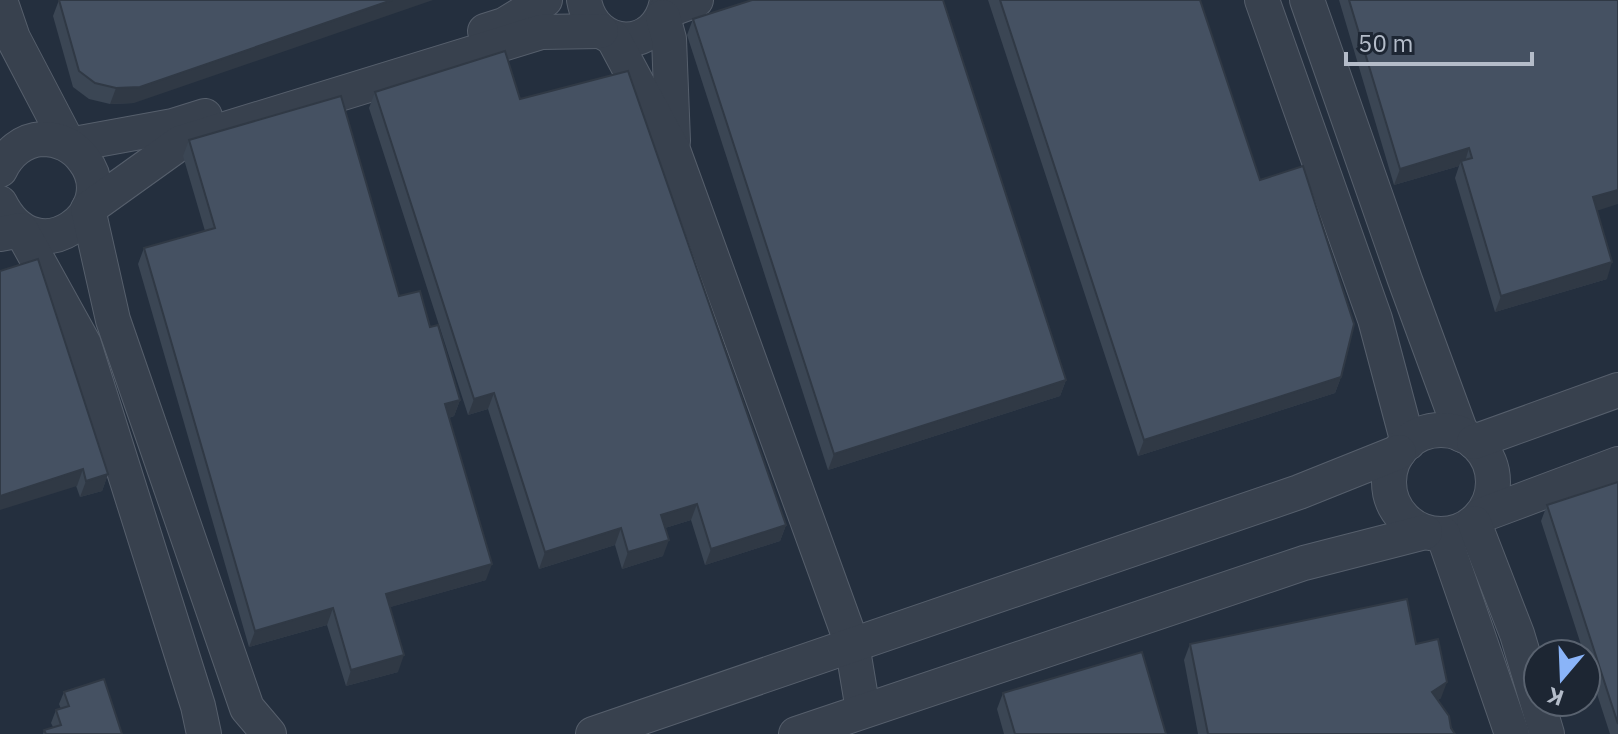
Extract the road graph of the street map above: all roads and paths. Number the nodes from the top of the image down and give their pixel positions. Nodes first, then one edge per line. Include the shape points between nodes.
1 (0, 0) edge
2 (545, 0) edge
3 (584, 0) edge
4 (1262, 0) edge
5 (1307, 0) edge
6 (673, 7) edge
7 (607, 34) junction
8 (69, 145) junction
9 (673, 150) junction
10 (1, 160) edge
11 (0, 203) edge
12 (88, 209) junction
13 (11, 232) edge
14 (1618, 390) edge
15 (1468, 439) junction
16 (1403, 448) junction
17 (1618, 464) edge
18 (1456, 526) junction
19 (852, 644) junction
20 (863, 710) junction
21 (204, 734) edge
22 (269, 734) edge
23 (593, 734) edge
24 (796, 734) edge
25 (1512, 734) edge
26 (1547, 734) edge

1 - 8 street via 13,38
2 - 8 street via 504,25 188,122
3 - 7 street via 587,12
4 - 16 street via 1375,319
5 - 15 street via 1405,280
6 - 7 street via 648,34
6 - 9 street
7 - 9 street
7 - 12 street via 541,32 180,143
8 - 10 street via 35,140
8 - 12 street via 92,175
9 - 19 street
11 - 13 street
12 - 13 street via 59,234
12 - 22 street via 113,320 236,678 247,708
13 - 21 street via 84,344
14 - 15 street
15 - 16 street via 1434,431
15 - 18 street via 1485,454 1493,485 1490,501
16 - 18 street via 1391,467 1389,483 1399,513 1411,524
16 - 19 street via 1299,492
17 - 18 street
18 - 20 street via 1304,563
18 - 25 street
18 - 26 street via 1517,634
19 - 20 street
19 - 23 street
20 - 24 street

